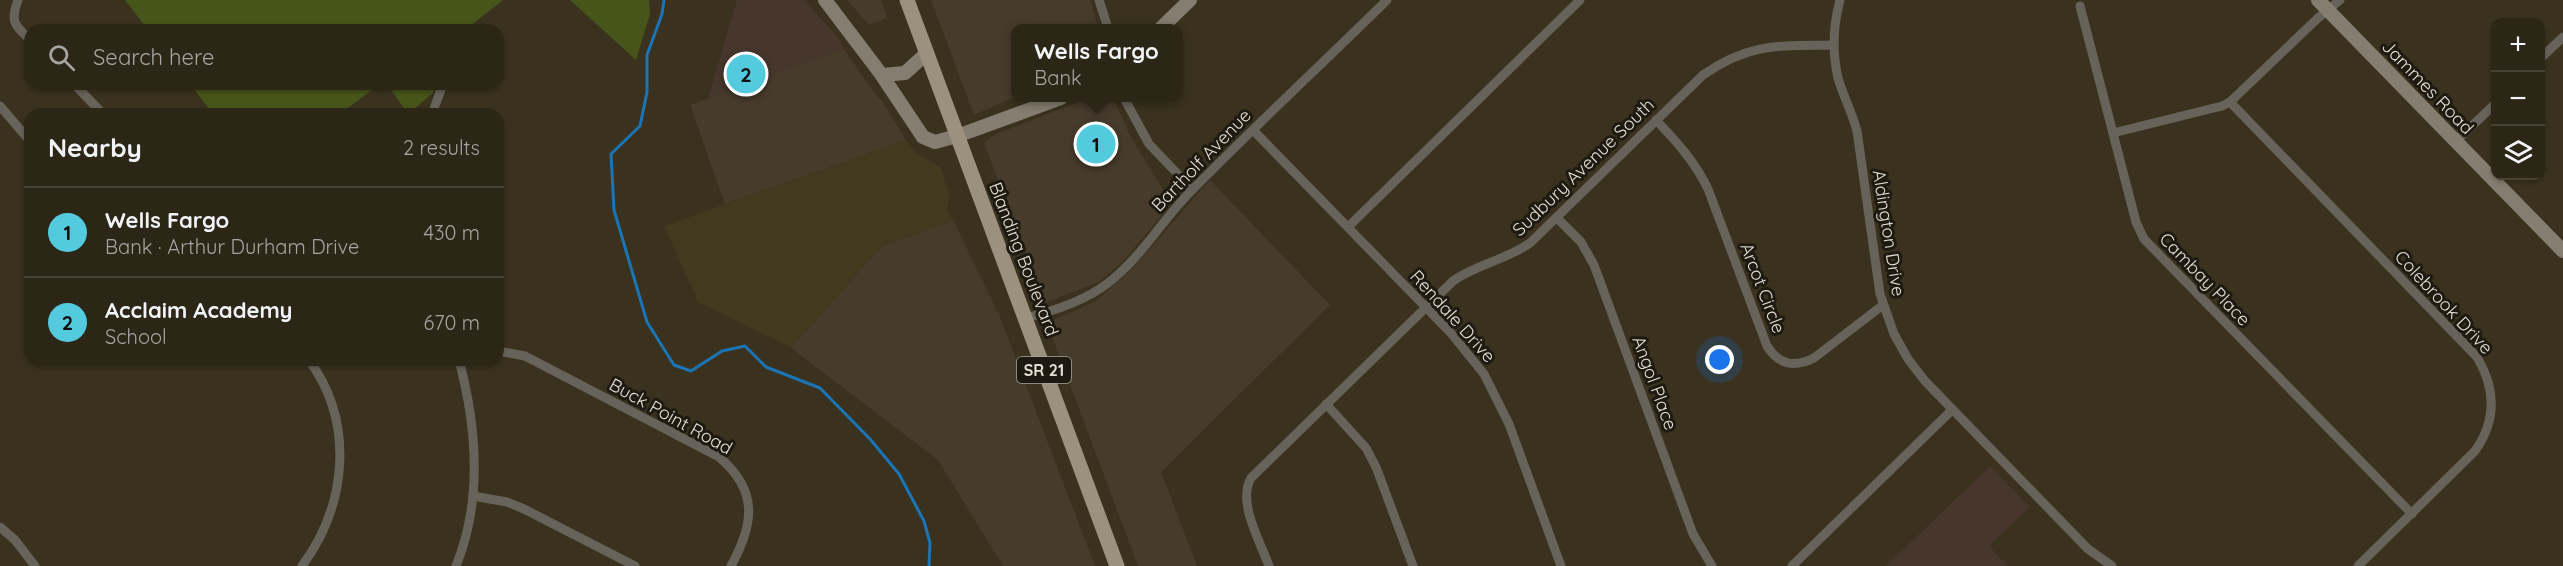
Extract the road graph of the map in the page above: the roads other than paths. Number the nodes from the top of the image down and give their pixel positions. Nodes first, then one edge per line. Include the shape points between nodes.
1 (18, 0) edge
2 (825, 0) edge
3 (907, 0) edge
4 (1099, 0) edge
5 (1190, 0) edge
6 (1387, 0) edge
7 (1580, 0) edge
8 (1840, 0) edge
9 (2340, 0) edge
10 (2323, 5) edge
11 (2080, 6) dead end
12 (1107, 24) edge
13 (1165, 24) edge
14 (24, 34) edge
15 (2563, 38) edge
16 (1834, 45) junction
17 (927, 53) junction
18 (2545, 55) edge
19 (882, 75) junction
20 (80, 90) edge
21 (441, 90) edge
22 (1050, 102) edge
23 (1126, 102) edge
24 (2230, 102) junction
25 (0, 106) edge
26 (97, 108) edge
27 (434, 108) edge
28 (2491, 108) edge
29 (1656, 120) junction
30 (1253, 130) junction
31 (2113, 133) junction
32 (24, 134) edge
33 (957, 136) junction
34 (2456, 141) junction
35 (1192, 189) junction
36 (1557, 218) junction
37 (1347, 227) junction
38 (2563, 251) edge
39 (1883, 305) junction
40 (1426, 306) junction
41 (1025, 318) junction
42 (504, 352) edge
43 (313, 366) edge
44 (460, 366) edge
45 (1326, 404) junction
46 (1952, 410) junction
47 (473, 496) junction
48 (2412, 514) junction
49 (0, 527) edge
50 (35, 566) edge
51 (302, 566) edge
52 (456, 566) edge
53 (634, 566) edge
54 (731, 566) edge
55 (1117, 566) edge
56 (1269, 566) edge
57 (1413, 566) edge
58 (1562, 566) edge
59 (1712, 566) edge
60 (1792, 566) edge
61 (2112, 566) edge
62 (2358, 566) edge

1 - 14 street via 12,16
2 - 19 street
3 - 17 main road, Blanding Boulevard / SR 21
4 - 12 street
5 - 13 street
6 - 30 street, Bartholf Avenue
7 - 37 street
8 - 16 street, Aldington Drive
9 - 10 street
10 - 24 street
10 - 34 street, Jammes Road
11 - 31 street, Cambay Place
15 - 18 street
16 - 29 street, Sudbury Avenue South via 1773,46 1740,54 1703,75
16 - 39 street, Aldington Drive via 1839,80 1857,131
17 - 19 street via 905,73
17 - 33 main road, Blanding Boulevard / SR 21
19 - 33 street via 923,137 935,142
20 - 26 street
21 - 27 street
22 - 33 street
23 - 35 street via 1149,144
24 - 31 street
24 - 48 street, Colebrook Drive via 2477,357 2486,372 2493,402 2484,438
25 - 32 street
28 - 34 street
29 - 36 street, Sudbury Avenue South
29 - 39 street, Arcot Circle via 1684,150 1708,189 1767,346 1780,362 1802,364 1814,358
30 - 35 street, Bartholf Avenue
30 - 37 street, Rendale Drive
31 - 48 street, Cambay Place via 2144,239
33 - 41 main road, Blanding Boulevard / SR 21
34 - 38 street, Jammes Road
35 - 41 street, Bartholf Avenue via 1109,282 1088,296
36 - 40 street, Sudbury Avenue South via 1530,243 1453,280
36 - 59 street, Angol Place via 1581,242 1594,265 1693,534
37 - 40 street, Rendale Drive
39 - 46 street, Aldington Drive via 1908,359
40 - 45 street, Sudbury Avenue South
40 - 58 street, Rendale Drive via 1468,352 1499,401
41 - 55 main road, Blanding Boulevard / SR 21
42 - 54 street, Buck Point Road via 525,356 719,457 730,467 747,494 749,510 744,542
43 - 51 street via 333,409 341,461 332,512
44 - 47 street via 473,420
45 - 56 street, Sudbury Avenue South via 1258,470 1246,487 1245,503
45 - 57 street via 1366,448
46 - 60 street
46 - 61 street, Aldington Drive via 2088,549
47 - 52 street
47 - 53 street via 524,508
48 - 62 street, Colebrook Drive
49 - 50 street

